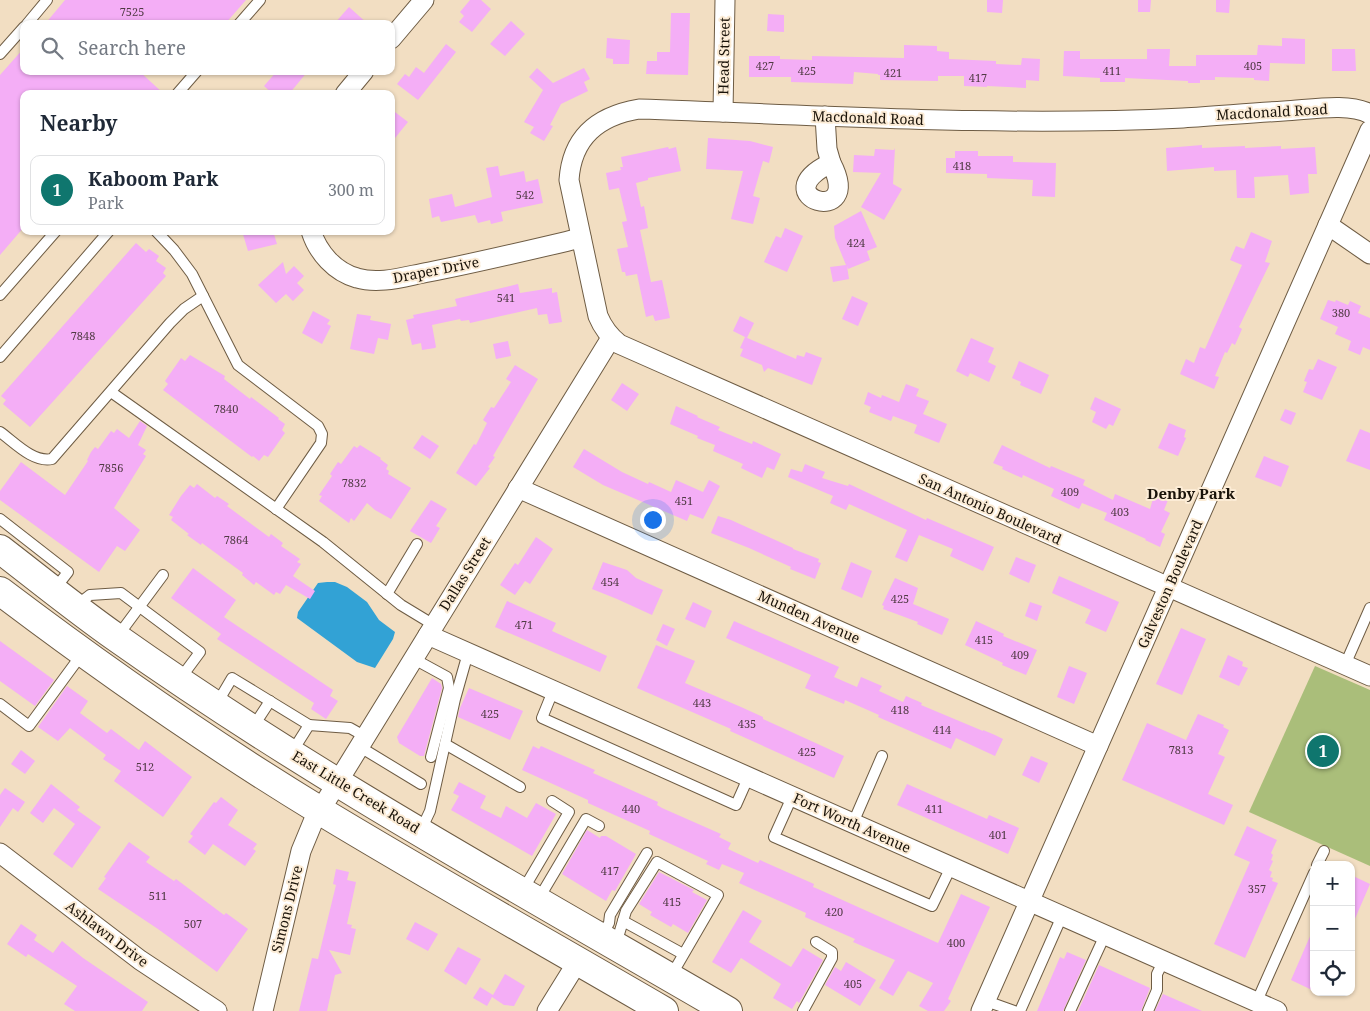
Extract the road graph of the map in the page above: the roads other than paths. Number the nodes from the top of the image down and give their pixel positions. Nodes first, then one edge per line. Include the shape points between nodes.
1 (48, 0) edge
2 (260, 0) edge
3 (424, 0) edge
4 (725, 0) edge
5 (30, 20) edge
6 (242, 20) edge
7 (20, 32) edge
8 (395, 34) edge
9 (0, 54) edge
10 (194, 75) edge
11 (361, 75) edge
12 (181, 90) edge
13 (348, 90) edge
14 (723, 112) junction
15 (1370, 114) edge
16 (825, 116) junction
17 (1370, 130) edge
18 (831, 163) dead end
19 (1328, 225) junction
20 (52, 235) edge
21 (106, 235) edge
22 (160, 235) edge
23 (313, 235) edge
24 (581, 238) junction
25 (1370, 254) edge
26 (0, 295) edge
27 (203, 296) junction
28 (611, 338) junction
29 (0, 357) edge
30 (111, 392) junction
31 (0, 432) edge
32 (518, 488) junction
33 (276, 509) junction
34 (0, 519) edge
35 (417, 544) dead end
36 (0, 549) edge
37 (37, 563) junction
38 (163, 575) dead end
39 (1169, 588) junction
40 (0, 591) edge
41 (388, 594) junction
42 (75, 607) junction
43 (139, 607) junction
44 (1370, 608) edge
45 (431, 630) junction
46 (117, 638) junction
47 (82, 653) junction
48 (468, 653) junction
49 (414, 659) junction
50 (1345, 665) junction
51 (1370, 676) edge
52 (179, 680) junction
53 (553, 691) junction
54 (270, 701) junction
55 (0, 704) edge
56 (216, 705) junction
57 (309, 726) junction
58 (252, 728) junction
59 (363, 742) junction
60 (445, 744) junction
61 (1098, 746) junction
62 (292, 753) junction
63 (882, 756) dead end
64 (431, 757) dead end
65 (748, 778) junction
66 (338, 782) junction
67 (420, 784) dead end
68 (520, 788) dead end
69 (792, 797) junction
70 (552, 801) dead end
71 (320, 810) junction
72 (852, 824) junction
73 (599, 826) dead end
74 (420, 831) junction
75 (1324, 851) dead end
76 (0, 853) edge
77 (646, 853) dead end
78 (1320, 861) edge
79 (951, 867) junction
80 (1310, 885) edge
81 (530, 895) junction
82 (1030, 901) junction
83 (1062, 916) junction
84 (614, 934) junction
85 (1105, 935) junction
86 (816, 942) dead end
87 (1164, 960) junction
88 (578, 961) junction
89 (676, 966) junction
90 (983, 1006) edge
91 (1270, 1008) edge
92 (217, 1011) edge
93 (263, 1011) edge
94 (547, 1011) edge
95 (664, 1011) edge
96 (728, 1011) edge
97 (803, 1011) edge
98 (1014, 1011) edge
99 (1020, 1011) edge
100 (1070, 1011) edge
101 (1148, 1011) edge

1 - 5 lane
2 - 6 lane
3 - 8 street
4 - 14 street, Head Street
7 - 9 lane
10 - 12 lane
11 - 13 street
14 - 16 street, Macdonald Road
14 - 24 street, Macdonald Road via 639,109 623,112 594,127 575,150 570,164 569,180
15 - 16 street, Macdonald Road via 1353,108 1063,121 892,120
16 - 18 street
17 - 19 street, Galveston Boulevard
19 - 25 street
19 - 39 street, Galveston Boulevard
20 - 26 lane
21 - 29 lane
22 - 27 lane via 192,274
23 - 24 street, Draper Drive via 321,252 333,265 347,274 374,281
24 - 28 street, Macdonald Road via 598,316
27 - 30 lane via 170,323
27 - 33 lane via 238,366 318,426 322,434 321,443
28 - 32 street, Dallas Street
28 - 39 street, San Antonio Boulevard via 737,398
30 - 31 lane via 52,459 46,460 28,452
30 - 33 lane
32 - 45 street, Dallas Street
32 - 61 street, Munden Avenue
33 - 41 lane
34 - 37 lane
35 - 41 lane
36 - 37 main road, East Little Creek Road
37 - 42 main road, East Little Creek Road via 54,590
38 - 43 lane
39 - 50 street, San Antonio Boulevard
39 - 61 street, Galveston Boulevard
40 - 47 main road
41 - 45 lane
42 - 43 lane via 90,594 121,593
42 - 46 main road, East Little Creek Road
43 - 46 lane
43 - 52 lane via 200,652
44 - 50 lane
45 - 48 street, Fort Worth Avenue
45 - 49 street, Dallas Street
46 - 52 main road, East Little Creek Road
47 - 55 lane via 29,726
47 - 71 main road
48 - 53 street, Fort Worth Avenue
48 - 60 lane
49 - 59 street, Dallas Street
49 - 64 lane via 447,677 449,682
50 - 51 street, San Antonio Boulevard
52 - 56 main road, East Little Creek Road
53 - 65 street, Fort Worth Avenue
53 - 65 lane via 542,718 736,805
54 - 56 lane via 232,678
54 - 57 lane
54 - 58 lane
56 - 58 main road, East Little Creek Road
57 - 59 lane via 350,728
57 - 62 lane
58 - 62 main road, East Little Creek Road
59 - 66 street, Dallas Street
59 - 67 lane
60 - 68 lane
60 - 74 lane via 430,811
61 - 82 street, Galveston Boulevard
62 - 66 main road, East Little Creek Road
63 - 72 lane
65 - 69 street, Fort Worth Avenue
66 - 71 street, Dallas Street
66 - 74 main road, East Little Creek Road
69 - 72 street, Fort Worth Avenue
69 - 79 lane via 774,837 932,906
70 - 81 lane via 569,812
71 - 88 main road
71 - 93 street, Simons Drive via 301,851
72 - 79 street, Fort Worth Avenue
73 - 81 lane via 586,818
74 - 81 main road, East Little Creek Road
75 - 78 lane
76 - 92 street, Ashlawn Drive via 140,960
77 - 84 lane via 610,915 609,923
79 - 82 street, Fort Worth Avenue
80 - 91 lane
81 - 84 main road, East Little Creek Road
82 - 83 street, Fort Worth Avenue
82 - 90 street, Galveston Boulevard
83 - 85 street, Fort Worth Avenue
83 - 99 lane
84 - 89 main road, East Little Creek Road
84 - 89 lane via 657,862 718,895
85 - 87 street, Fort Worth Avenue
85 - 100 lane
86 - 97 lane via 832,952 832,958
87 - 91 street, Fort Worth Avenue
87 - 101 lane
88 - 94 street
88 - 95 main road
89 - 96 main road, East Little Creek Road
90 - 98 lane

